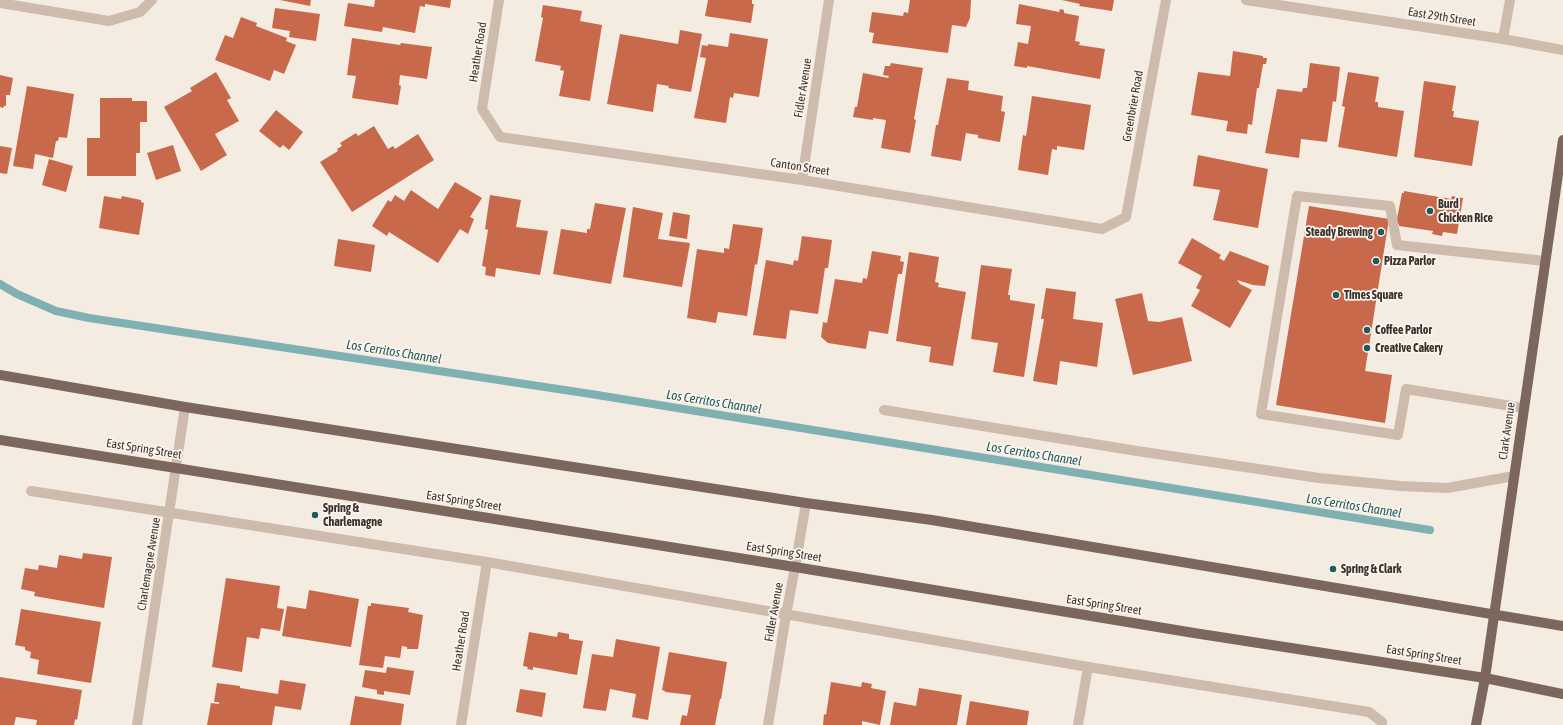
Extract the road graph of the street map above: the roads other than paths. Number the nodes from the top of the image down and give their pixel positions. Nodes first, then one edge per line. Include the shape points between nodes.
1 (152, 0) edge
2 (499, 0) edge
3 (829, 0) edge
4 (1166, 0) edge
5 (1246, 0) edge
6 (1510, 0) edge
7 (0, 4) edge
8 (1503, 39) junction
9 (1563, 50) edge
10 (482, 109) joint
11 (1563, 140) edge
12 (802, 180) junction
13 (1126, 217) joint
14 (1545, 261) junction
15 (0, 375) edge
16 (185, 408) junction
17 (1524, 408) junction
18 (884, 410) dead end
19 (0, 440) edge
20 (176, 467) junction
21 (1514, 476) junction
22 (31, 491) dead end
23 (806, 503) junction
24 (170, 512) junction
25 (487, 562) junction
26 (795, 567) junction
27 (786, 615) junction
28 (1494, 615) junction
29 (1563, 626) edge
30 (1088, 667) junction
31 (1485, 678) junction
32 (1563, 694) edge
33 (1382, 724) edge
34 (137, 725) edge
35 (461, 725) edge
36 (768, 725) edge
37 (1078, 725) edge
38 (1476, 725) edge

1 - 7 street via 140,12 109,21
2 - 10 street, Heather Road
3 - 12 street, Fidler Avenue
4 - 13 street, Greenbrier Road
5 - 8 street, East 29th Street
6 - 8 street
8 - 9 street, East 29th Street
10 - 12 street, Canton Street via 500,137
11 - 14 main road, Clark Avenue
12 - 13 street, Canton Street via 1102,229
14 - 17 main road, Clark Avenue
14 - 17 street via 1397,244 1390,206 1297,196 1260,414 1398,435 1406,389
15 - 16 main road
16 - 20 street, Charlemagne Avenue
16 - 23 main road
17 - 21 main road, Clark Avenue
18 - 21 street via 1334,480 1447,488
19 - 20 main road, East Spring Street
20 - 24 street, Charlemagne Avenue
20 - 26 main road, East Spring Street
21 - 28 main road, Clark Avenue
22 - 24 street
23 - 26 street, Fidler Avenue
23 - 28 main road via 932,520
24 - 25 street
24 - 34 street, Charlemagne Avenue
25 - 27 street
25 - 35 street, Heather Road
26 - 27 street, Fidler Avenue
26 - 31 main road, East Spring Street
27 - 30 street
27 - 36 street, Fidler Avenue
28 - 29 main road
28 - 31 main road, Clark Avenue
30 - 33 street via 1368,712
30 - 37 street
31 - 32 main road, East Spring Street
31 - 38 main road, Clark Avenue

